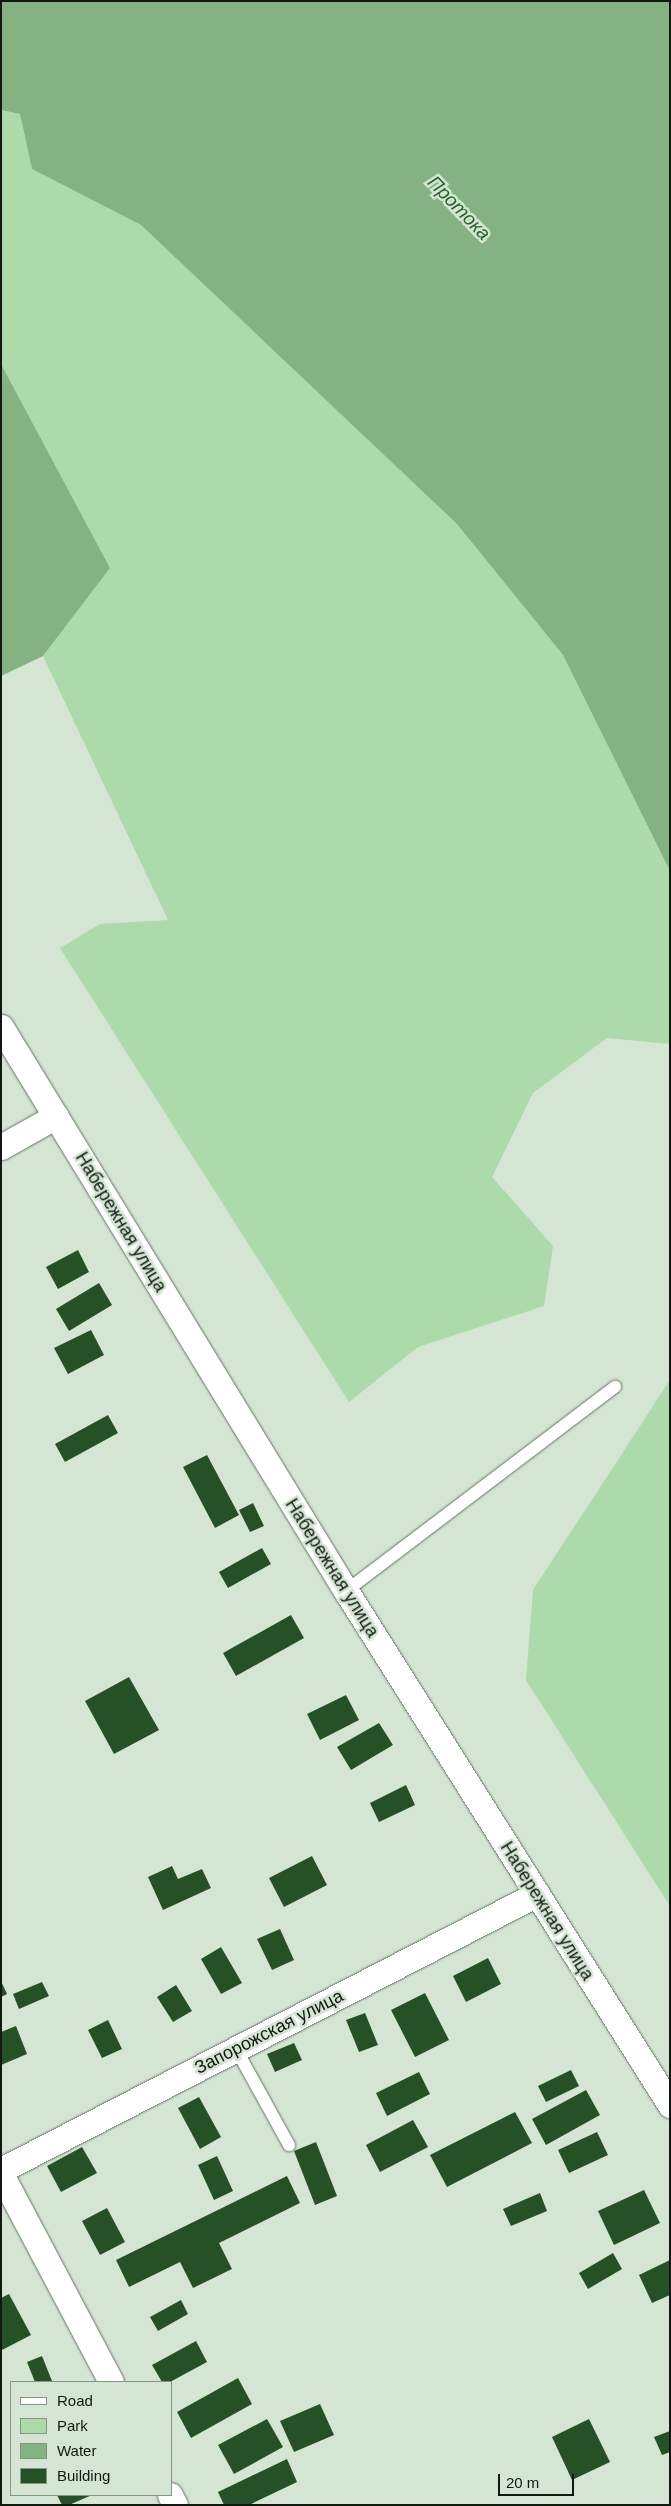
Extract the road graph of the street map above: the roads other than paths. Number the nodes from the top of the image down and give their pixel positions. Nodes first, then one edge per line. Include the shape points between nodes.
1 (1, 1027) edge
2 (56, 1116) junction
3 (1, 1147) edge
4 (616, 1387) dead end
5 (346, 1591) junction
6 (537, 1894) junction
7 (236, 2049) junction
8 (670, 2104) edge
9 (289, 2146) dead end
10 (1, 2170) edge
11 (1, 2174) edge
12 (110, 2381) edge

1 - 2 street, Набережная улица
2 - 3 street
2 - 5 street, Набережная улица
4 - 5 lane
5 - 6 street, Набережная улица
6 - 7 street, Запорожская улица
6 - 8 street, Набережная улица
7 - 9 lane
7 - 10 street, Запорожская улица
11 - 12 street

